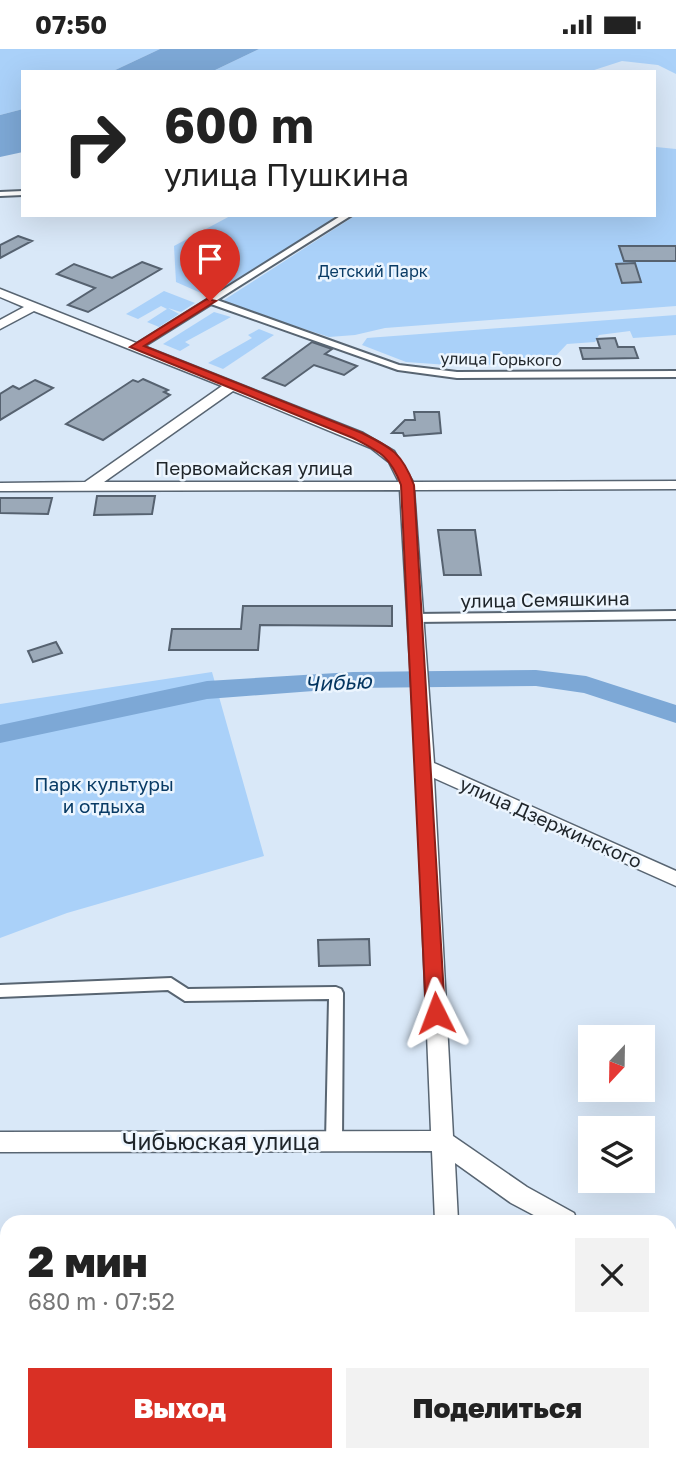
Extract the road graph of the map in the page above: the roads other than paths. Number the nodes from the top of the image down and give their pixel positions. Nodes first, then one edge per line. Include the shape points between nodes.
1 (21, 193) edge
2 (0, 194) edge
3 (345, 217) edge
4 (0, 293) edge
5 (210, 301) junction
6 (34, 306) junction
7 (0, 325) edge
8 (136, 347) junction
9 (676, 374) edge
10 (231, 386) junction
11 (408, 485) junction
12 (676, 485) edge
13 (0, 487) edge
14 (88, 487) junction
15 (676, 615) edge
16 (414, 618) junction
17 (425, 766) junction
18 (676, 879) edge
19 (0, 991) edge
20 (334, 1141) junction
21 (442, 1141) junction
22 (0, 1142) edge
23 (446, 1215) edge
24 (555, 1215) edge

1 - 2 street
3 - 5 street
4 - 6 main road
5 - 8 street
5 - 9 street, улица Горького via 398,367 457,375
6 - 7 main road
6 - 8 main road
8 - 10 main road
10 - 11 main road via 386,450 399,462
10 - 14 main road
11 - 12 main road, Первомайская улица
11 - 14 main road, Первомайская улица
11 - 16 main road
13 - 14 main road, Первомайская улица
15 - 16 street, улица Семяшкина
16 - 17 main road
17 - 18 main road, улица Дзержинского
17 - 21 main road
19 - 20 street via 171,984 185,995 336,993
20 - 21 main road, Чибьюская улица
20 - 22 main road, Чибьюская улица
21 - 23 main road
21 - 24 main road

